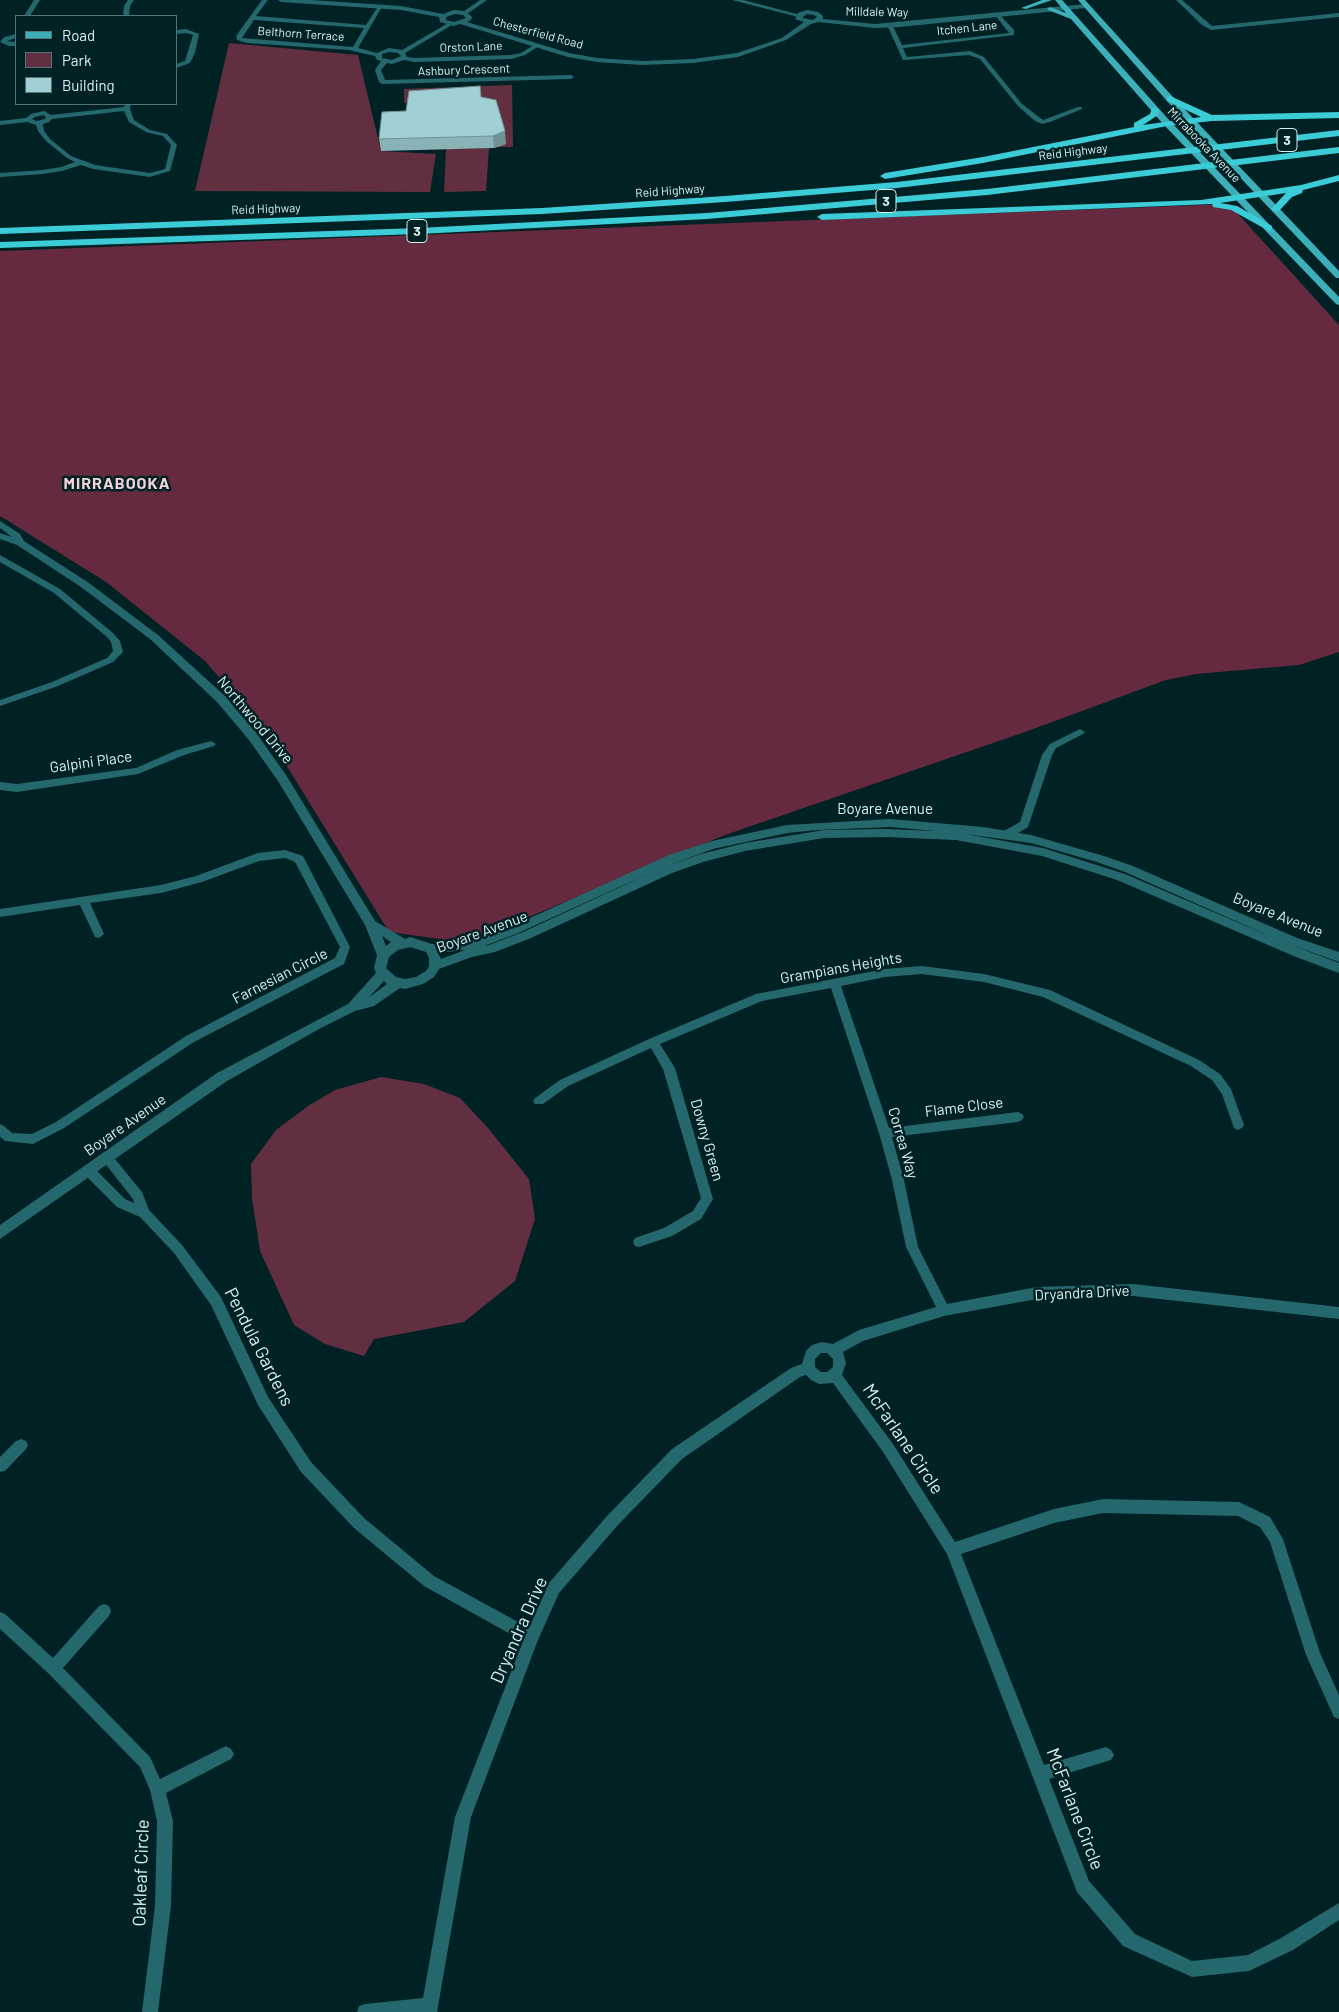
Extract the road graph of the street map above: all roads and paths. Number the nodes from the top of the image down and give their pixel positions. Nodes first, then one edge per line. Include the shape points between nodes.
1 (37, 0) edge
2 (131, 0) edge
3 (265, 0) edge
4 (281, 0) edge
5 (484, 0) edge
6 (735, 0) edge
7 (746, 0) edge
8 (1049, 0) edge
9 (1179, 0) edge
10 (333, 1) edge
11 (1083, 2) edge
12 (1062, 4) edge
13 (381, 6) junction
14 (1024, 8) junction
15 (1050, 9) junction
16 (803, 13) junction
17 (818, 14) junction
18 (28, 15) edge
19 (126, 15) edge
20 (998, 15) junction
21 (1339, 16) edge
22 (252, 18) junction
23 (446, 18) junction
24 (465, 18) junction
25 (809, 22) junction
26 (1079, 22) junction
27 (890, 25) junction
28 (369, 27) junction
29 (493, 30) junction
30 (178, 32) edge
31 (15, 36) edge
32 (2, 42) edge
33 (772, 42) junction
34 (15, 44) edge
35 (536, 46) junction
36 (900, 47) junction
37 (1123, 47) junction
38 (355, 49) junction
39 (401, 53) junction
40 (378, 55) junction
41 (385, 61) junction
42 (655, 61) junction
43 (178, 65) edge
44 (1122, 72) junction
45 (571, 77) dead end
46 (1170, 99) junction
47 (41, 105) edge
48 (127, 106) edge
49 (1080, 108) dead end
50 (1155, 110) junction
51 (40, 113) junction
52 (1339, 115) edge
53 (50, 117) junction
54 (1212, 118) junction
55 (28, 120) junction
56 (1190, 120) junction
57 (0, 123) edge
58 (39, 123) junction
59 (1167, 123) junction
60 (1129, 130) junction
61 (1339, 134) edge
62 (1339, 150) edge
63 (82, 162) junction
64 (0, 175) edge
65 (1339, 178) edge
66 (1319, 183) junction
67 (1261, 194) junction
68 (1238, 197) junction
69 (1201, 203) junction
70 (645, 205) junction
71 (1276, 209) junction
72 (585, 224) junction
73 (1269, 228) junction
74 (0, 231) edge
75 (0, 245) edge
76 (1339, 276) edge
77 (1339, 302) edge
78 (0, 524) edge
79 (0, 536) edge
80 (20, 543) junction
81 (0, 558) edge
82 (0, 703) edge
83 (1080, 732) dead end
84 (211, 744) dead end
85 (0, 786) edge
86 (1024, 824) junction
87 (1006, 835) junction
88 (1031, 839) junction
89 (84, 900) junction
90 (0, 913) edge
91 (371, 924) junction
92 (100, 934) dead end
93 (402, 943) junction
94 (430, 949) junction
95 (383, 955) junction
96 (1339, 957) edge
97 (435, 966) junction
98 (1339, 968) edge
99 (383, 974) junction
100 (398, 983) junction
101 (835, 983) junction
102 (352, 1007) junction
103 (653, 1042) junction
104 (539, 1101) dead end
105 (1018, 1117) dead end
106 (1238, 1126) dead end
107 (0, 1129) edge
108 (885, 1133) junction
109 (106, 1157) junction
110 (88, 1170) junction
111 (144, 1214) junction
112 (0, 1233) edge
113 (639, 1242) dead end
114 (944, 1310) junction
115 (1339, 1313) edge
116 (833, 1351) junction
117 (808, 1368) junction
118 (835, 1375) junction
119 (21, 1444) dead end
120 (0, 1466) edge
121 (952, 1550) junction
122 (104, 1611) dead end
123 (0, 1619) edge
124 (532, 1638) junction
125 (53, 1668) junction
126 (1339, 1712) edge
127 (226, 1754) dead end
128 (1106, 1755) dead end
129 (1040, 1774) junction
130 (157, 1789) junction
131 (1339, 1912) edge
132 (429, 2009) edge
133 (150, 2012) edge
134 (365, 2012) edge

1 - 18 street
2 - 19 street
3 - 22 street, Belthorn Terrace
4 - 10 street
5 - 24 street
6 - 16 street
7 - 16 street
8 - 14 main road
9 - 21 street via 1211,28
10 - 13 street
10 - 23 street via 401,4
11 - 12 street, Milldale Way
11 - 37 main road, Mirrabooka Avenue
12 - 14 street, Milldale Way
12 - 15 street, Milldale Way
12 - 26 main road, Mirrabooka Avenue
13 - 23 street
13 - 28 street
14 - 17 street, Milldale Way via 876,21
15 - 20 street, Milldale Way
15 - 26 main road
16 - 17 street
16 - 25 street
16 - 33 street, Chesterfield Road
17 - 25 street
17 - 27 street, Milldale Way
20 - 27 street, Milldale Way
20 - 36 street, Itchen Lane via 1012,34
22 - 28 street
22 - 38 street, Belthorn Terrace via 239,39
23 - 24 street
23 - 24 street
23 - 39 street, Ashbury Crescent
24 - 29 street, Chesterfield Road
25 - 33 street, Chesterfield Road
26 - 44 main road, Mirrabooka Avenue
27 - 36 street
28 - 38 street
29 - 35 street, Chesterfield Road
29 - 42 street, Chesterfield Road via 575,51
30 - 43 street via 196,34 188,62
31 - 32 street
32 - 34 street
33 - 42 street, Chesterfield Road via 738,55 715,59
35 - 39 street, Orston Lane via 511,57 414,60
35 - 42 street, Chesterfield Road via 598,60
36 - 49 street via 905,59 976,54 1036,120 1042,122
37 - 44 main road via 1137,69
37 - 46 main road, Mirrabooka Avenue
38 - 40 street, Belthorn Terrace
39 - 40 street via 385,51
39 - 41 street via 397,61
40 - 41 street
41 - 45 street, Ashbury Crescent via 378,70 382,82
44 - 50 main road, Mirrabooka Avenue
46 - 54 highway
46 - 56 main road, Mirrabooka Avenue
47 - 51 street
48 - 53 street
48 - 63 street via 131,122 148,131 166,135 174,145 168,170 150,175 93,167
50 - 59 main road, Mirrabooka Avenue
50 - 60 highway via 1154,115
51 - 53 street
51 - 55 street
52 - 54 highway
53 - 58 street
54 - 56 highway
55 - 57 street
55 - 58 street
56 - 59 highway
56 - 67 main road, Mirrabooka Avenue
58 - 63 street via 48,140 69,157
59 - 60 highway
59 - 68 main road, Mirrabooka Avenue
60 - 70 highway via 932,169
61 - 70 highway, Reid Highway / 3 via 897,185
62 - 72 highway, Reid Highway / 3 via 987,192
63 - 64 street via 62,169
65 - 66 highway
66 - 67 highway
66 - 71 highway via 1289,195
67 - 68 highway
67 - 71 main road, Mirrabooka Avenue
68 - 69 highway
68 - 73 main road, Mirrabooka Avenue
69 - 72 highway
69 - 73 highway via 1234,208
70 - 74 highway, Reid Highway / 3 via 413,217
71 - 76 main road, Mirrabooka Avenue
72 - 75 highway, Reid Highway / 3
73 - 77 main road, Mirrabooka Avenue
78 - 80 street, Northwood Drive via 17,536
79 - 80 street, Northwood Drive
80 - 91 street, Northwood Drive via 85,584 154,637 220,699 282,778
81 - 82 street via 57,591 110,635 118,652 110,660 55,684
83 - 86 street via 1053,746 1047,755
84 - 85 street, Galpini Place via 181,752 138,772 17,788
86 - 87 street
86 - 88 street
87 - 88 street, Boyare Avenue
87 - 94 street, Boyare Avenue via 963,828 890,823 817,826 750,836 673,858 512,931 473,945
88 - 96 street, Boyare Avenue via 1129,869 1292,941
89 - 90 street, Farnesian Circle
89 - 92 street
89 - 107 street, Farnesian Circle via 161,889 258,857 285,854 299,859 345,947 340,961 190,1039 60,1125 33,1139 9,1138
91 - 93 street, Northwood Drive
91 - 95 street, Northwood Drive
93 - 94 street via 418,943
93 - 95 street
94 - 97 street
95 - 99 street via 380,968
97 - 98 street, Boyare Avenue via 527,935 654,876 701,858 799,838 886,833 956,836 1042,852 1121,877
97 - 100 street via 419,981
99 - 100 street
99 - 102 street, Boyare Avenue
100 - 102 street, Boyare Avenue via 370,1003
101 - 103 street, Grampians Heights via 760,997
101 - 106 street, Grampians Heights via 885,973 922,970 984,978 1046,993 1195,1063 1216,1077 1227,1092
101 - 108 street, Correa Way
102 - 109 street, Boyare Avenue via 222,1077
103 - 104 street, Grampians Heights via 564,1083
103 - 113 street, Downy Green via 669,1068 707,1200 697,1215 668,1232
105 - 108 street, Flame Close
108 - 114 street, Correa Way via 912,1247
109 - 110 street, Boyare Avenue
109 - 111 street, Pendula Gardens via 138,1196
110 - 111 street, Pendula Gardens via 121,1203
110 - 112 street, Boyare Avenue
111 - 124 street, Pendula Gardens via 178,1249 216,1301 263,1401 306,1467 359,1523 429,1581
114 - 115 street, Dryandra Drive via 1037,1293 1133,1290
114 - 116 street, Dryandra Drive via 860,1336
116 - 117 street, Dryandra Drive via 815,1350 808,1358
116 - 118 street via 841,1363
117 - 118 street via 822,1378
117 - 124 street, Dryandra Drive via 796,1372 678,1454 612,1521 554,1588
118 - 121 street, McFarlane Circle via 888,1448
119 - 120 street
121 - 126 street via 1054,1516 1103,1506 1239,1510 1265,1522 1276,1539 1313,1655
121 - 129 street, McFarlane Circle
122 - 125 street
123 - 125 street, Oakleaf Circle
124 - 132 street, Dryandra Drive via 463,1817
125 - 130 street, Oakleaf Circle via 145,1762
127 - 130 street
128 - 129 street
129 - 131 street, McFarlane Circle via 1083,1886 1129,1940 1165,1957 1192,1969 1249,1963
130 - 133 street, Oakleaf Circle via 166,1821 163,1906
132 - 134 street

